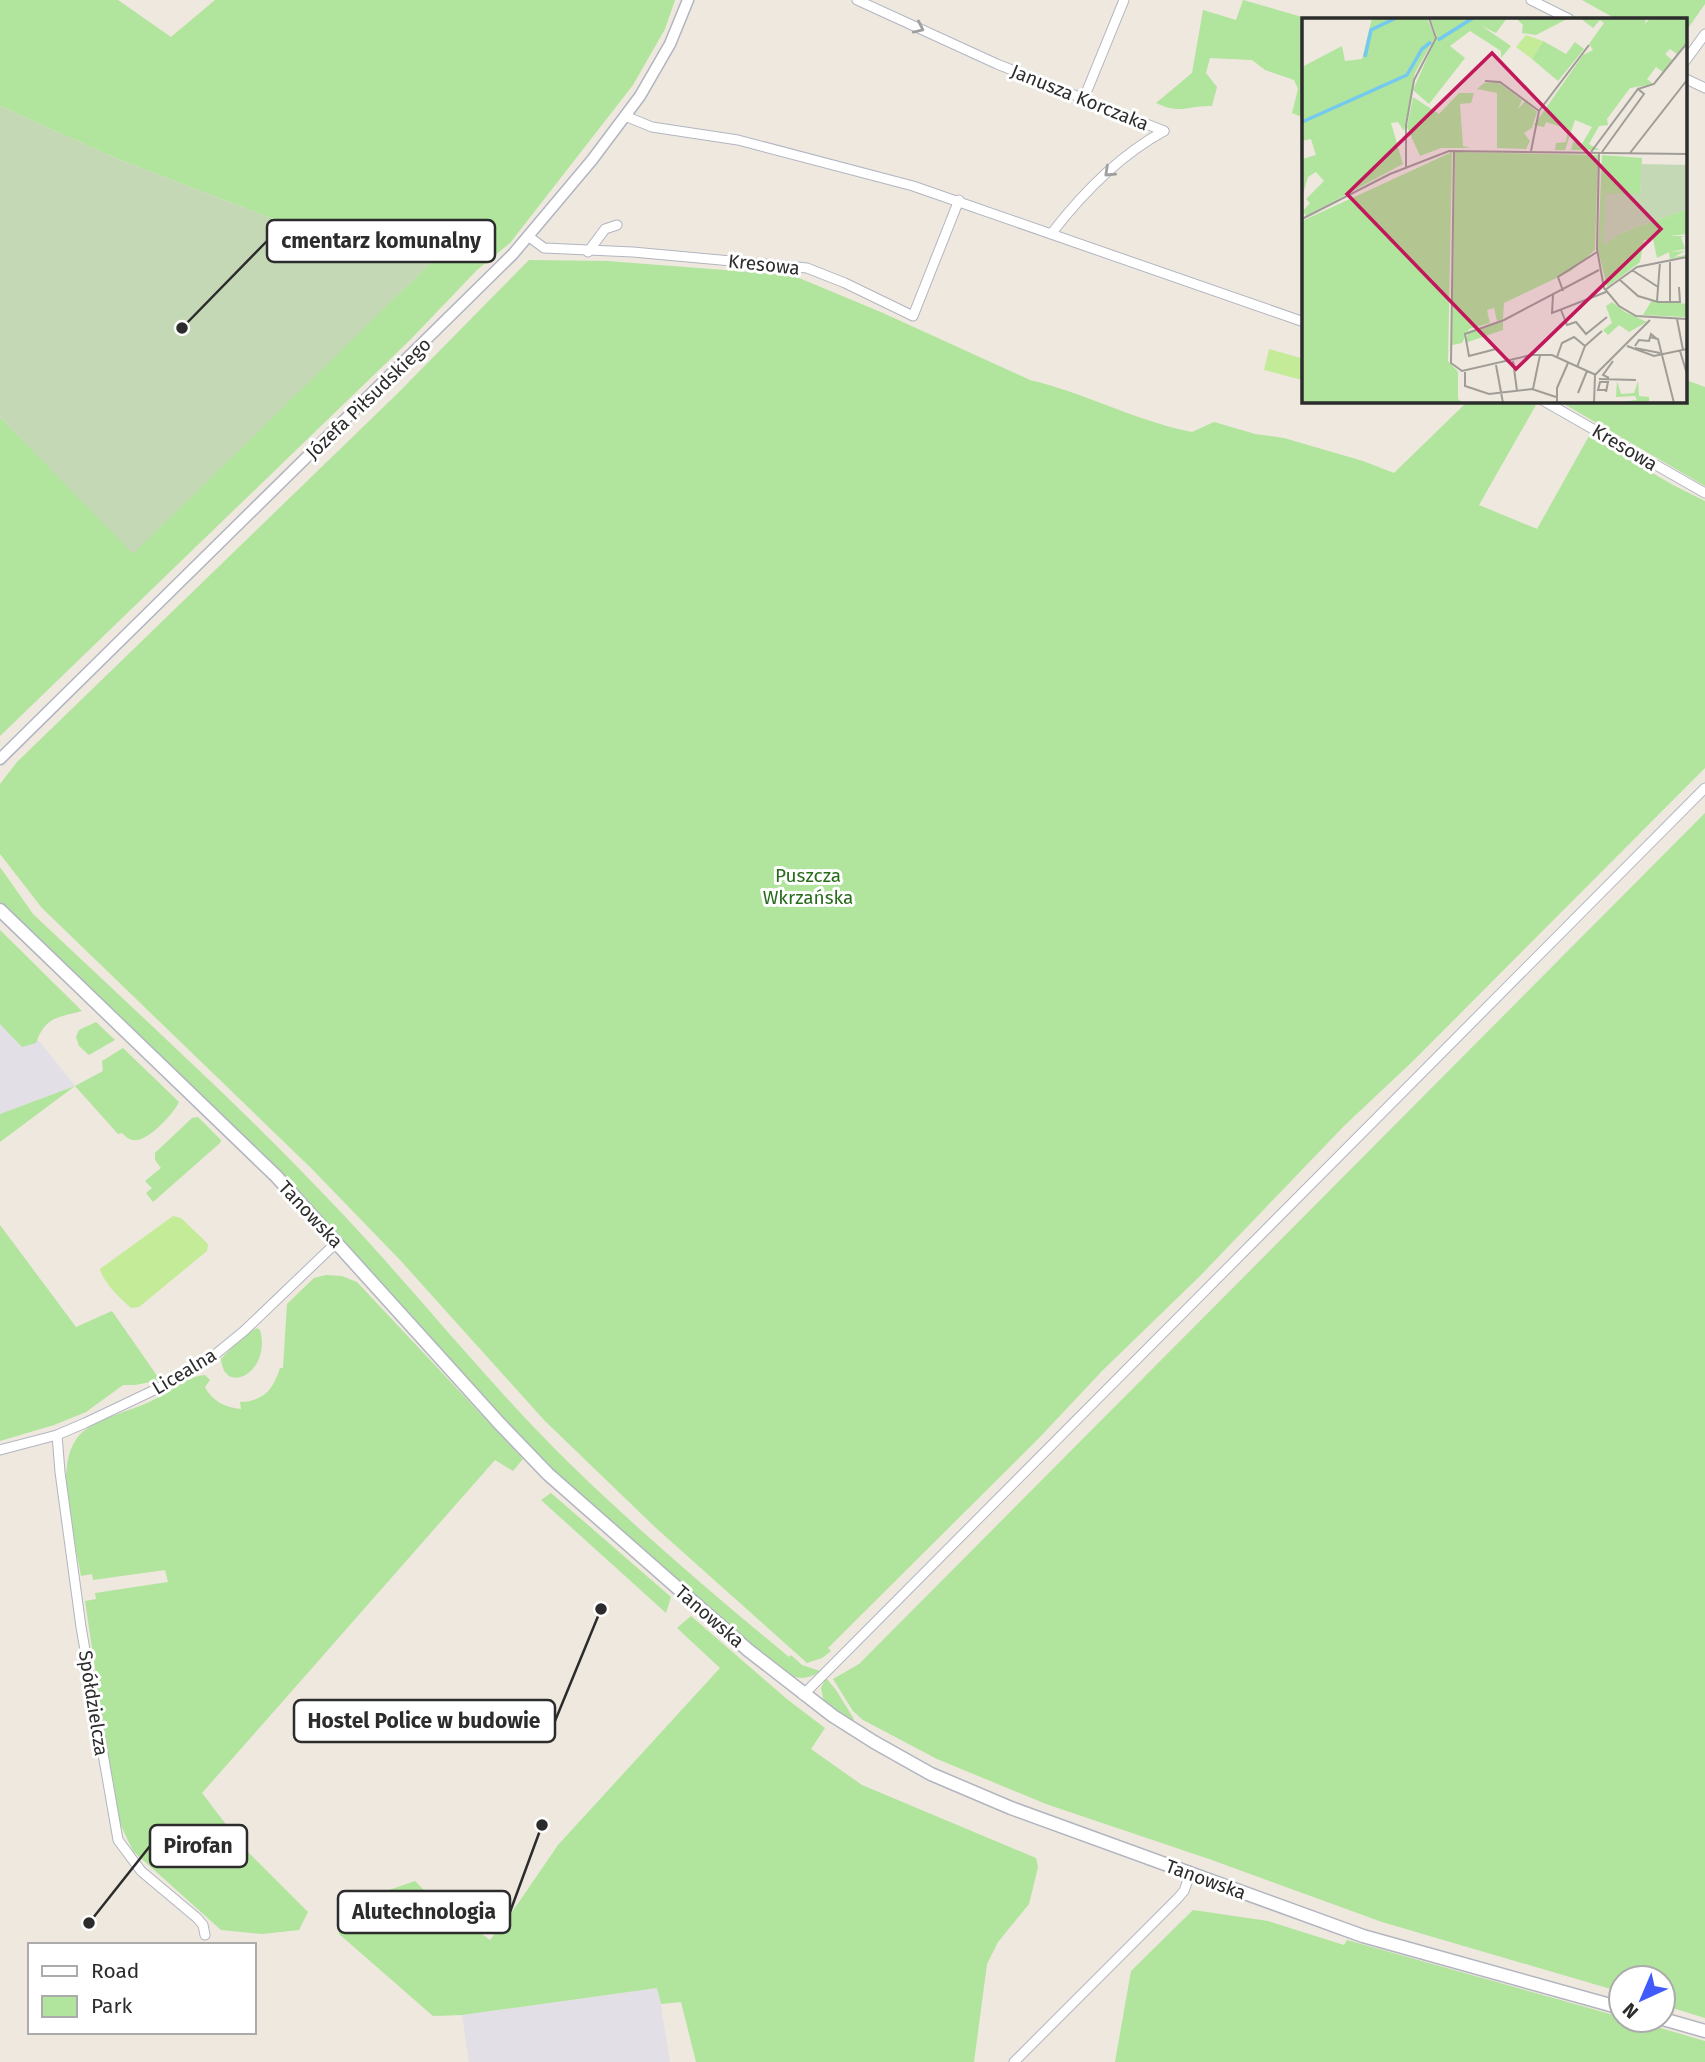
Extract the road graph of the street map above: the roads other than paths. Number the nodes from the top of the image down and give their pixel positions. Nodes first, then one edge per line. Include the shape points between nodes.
1 (688, 0) edge
2 (857, 0) edge
3 (1124, 0) edge
4 (1531, 0) edge
5 (1567, 18) edge
6 (1705, 34) edge
7 (1688, 58) edge
8 (1688, 80) edge
9 (1705, 88) edge
10 (1084, 98) junction
11 (625, 116) junction
12 (959, 200) junction
13 (617, 225) dead end
14 (1051, 234) junction
15 (528, 236) junction
16 (588, 252) junction
17 (1302, 322) edge
18 (1546, 402) edge
19 (1705, 493) edge
20 (0, 759) edge
21 (1705, 788) edge
22 (0, 910) edge
23 (337, 1242) junction
24 (57, 1435) junction
25 (0, 1450) edge
26 (803, 1695) junction
27 (1190, 1874) junction
28 (205, 1935) dead end
29 (1607, 2004) edge
30 (1677, 2023) edge
31 (1705, 2031) edge
32 (1014, 2062) edge

1 - 11 street, Józefa Piłsudskiego via 663,60
2 -> 10 street, Janusza Korczaka
3 - 10 street
4 - 5 street
6 - 7 street
8 - 9 street
10 -> 14 street, Janusza Korczaka via 1164,131 1121,162
11 - 12 street via 652,127 738,140 817,159
11 - 15 street, Józefa Piłsudskiego
12 - 14 street
12 - 16 street, Kresowa via 913,316 807,268
13 - 16 street via 605,229
14 - 17 street
15 - 16 street, Kresowa via 544,248
15 - 20 street, Józefa Piłsudskiego
18 - 19 street, Kresowa
21 - 26 street
22 - 23 main road, Tanowska via 239,1139
23 - 24 street, Licealna via 206,1362
23 - 26 main road, Tanowska via 548,1474
24 - 25 street, Licealna
24 - 28 street, Spółdzielcza via 81,1627 118,1840 141,1871 197,1918
26 - 27 main road, Tanowska via 874,1742 952,1783
27 - 29 main road, Tanowska via 1374,1940
27 - 32 street via 1181,1896
30 - 31 main road

